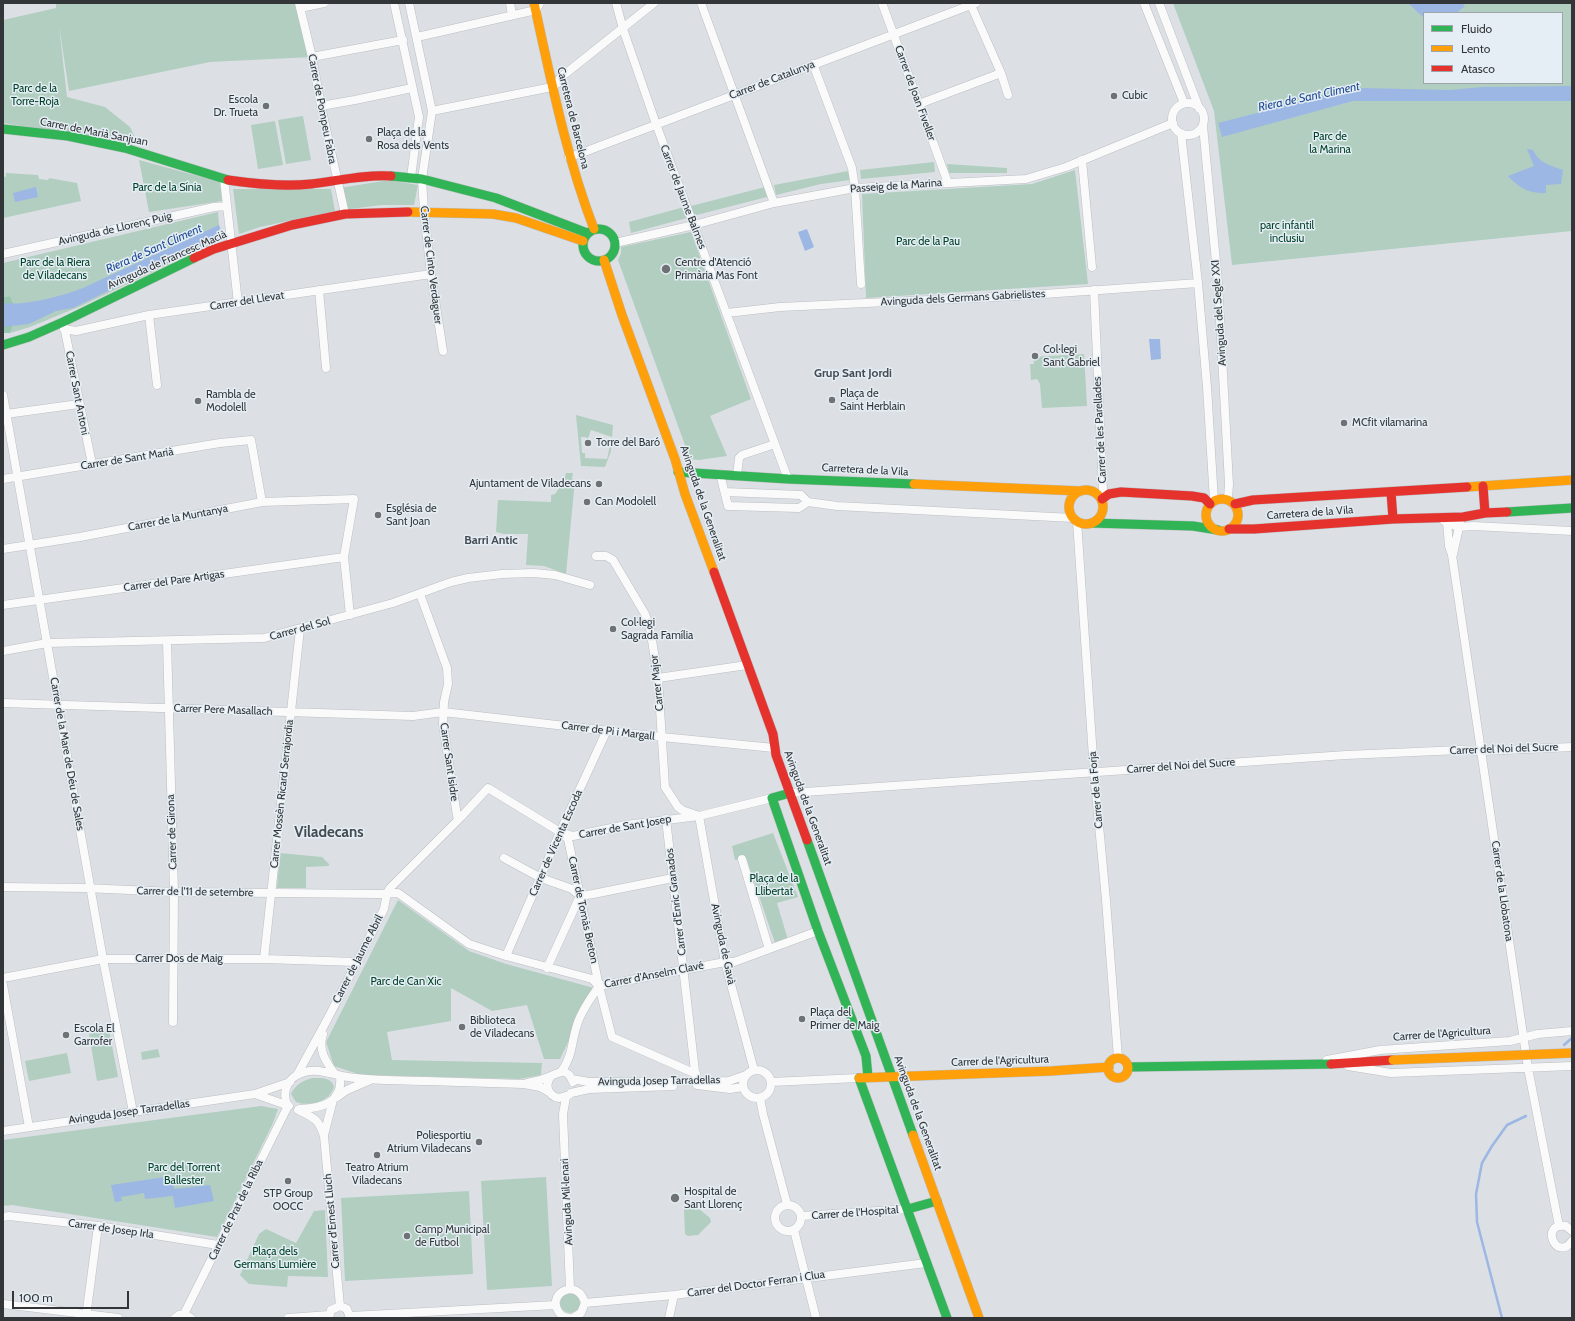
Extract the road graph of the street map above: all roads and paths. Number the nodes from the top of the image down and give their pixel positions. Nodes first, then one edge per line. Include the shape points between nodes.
1 (324, 3) edge
2 (394, 3) edge
3 (409, 3) edge
4 (510, 3) edge
5 (616, 3) edge
6 (654, 3) edge
7 (701, 3) edge
8 (882, 3) edge
9 (1144, 3) edge
10 (1159, 3) edge
11 (972, 4) edge
12 (537, 5) edge
13 (300, 6) edge
14 (512, 15) junction
15 (623, 28) junction
16 (894, 34) junction
17 (417, 37) junction
18 (403, 40) junction
19 (312, 57) junction
20 (813, 64) junction
21 (1000, 73) junction
22 (552, 87) junction
23 (412, 88) junction
24 (735, 94) junction
25 (1008, 95) dead end
26 (919, 104) junction
27 (1184, 104) junction
28 (321, 106) junction
29 (1199, 108) junction
30 (432, 111) junction
31 (1173, 123) junction
32 (656, 124) junction
33 (1202, 126) junction
34 (3, 129) edge
35 (1180, 133) junction
36 (569, 157) junction
37 (1082, 160) junction
38 (410, 177) junction
39 (224, 179) junction
40 (422, 179) junction
41 (337, 181) junction
42 (948, 183) junction
43 (855, 188) junction
44 (774, 203) junction
45 (227, 206) junction
46 (424, 210) junction
47 (345, 214) junction
48 (694, 225) junction
49 (588, 235) junction
50 (232, 243) junction
51 (615, 243) junction
52 (3, 254) edge
53 (604, 260) junction
54 (1092, 266) dead end
55 (431, 274) junction
56 (1198, 283) junction
57 (861, 284) dead end
58 (319, 290) junction
59 (1094, 290) junction
60 (238, 303) junction
61 (727, 313) junction
62 (149, 315) junction
63 (63, 326) junction
64 (3, 345) edge
65 (443, 351) dead end
66 (326, 368) dead end
67 (158, 385) dead end
68 (3, 395) edge
69 (79, 404) junction
70 (6, 414) junction
71 (775, 444) junction
72 (92, 464) junction
73 (678, 472) junction
74 (720, 474) junction
75 (737, 475) junction
76 (17, 477) junction
77 (3, 479) edge
78 (788, 479) junction
79 (1572, 480) edge
80 (1484, 486) junction
81 (1051, 490) junction
82 (1080, 491) junction
83 (725, 492) junction
84 (1391, 492) junction
85 (1101, 498) junction
86 (262, 502) junction
87 (808, 502) junction
88 (1212, 502) junction
89 (1231, 502) junction
90 (1069, 504) junction
91 (1572, 508) edge
92 (1485, 513) junction
93 (1463, 517) junction
94 (1436, 518) junction
95 (1075, 519) junction
96 (1393, 519) junction
97 (1447, 522) junction
98 (1092, 523) junction
99 (1458, 527) junction
100 (1229, 529) junction
101 (1218, 530) junction
102 (1572, 531) edge
103 (28, 544) junction
104 (3, 549) edge
105 (1452, 555) junction
106 (596, 556) dead end
107 (344, 557) junction
108 (590, 585) dead end
109 (420, 594) junction
110 (40, 599) junction
111 (3, 605) edge
112 (350, 615) junction
113 (300, 629) junction
114 (167, 641) junction
115 (47, 643) junction
116 (3, 651) edge
117 (747, 665) junction
118 (658, 678) junction
119 (3, 703) edge
120 (58, 704) junction
121 (168, 708) junction
122 (291, 712) junction
123 (443, 712) junction
124 (607, 730) junction
125 (662, 737) junction
126 (1572, 747) edge
127 (774, 748) junction
128 (1481, 751) junction
129 (1094, 772) junction
130 (790, 793) junction
131 (772, 798) junction
132 (698, 816) junction
133 (459, 817) junction
134 (666, 819) junction
135 (560, 832) junction
136 (504, 858) dead end
137 (742, 859) dead end
138 (541, 878) junction
139 (673, 878) junction
140 (3, 887) edge
141 (91, 889) junction
142 (174, 892) junction
143 (272, 893) junction
144 (387, 893) junction
145 (580, 896) junction
146 (818, 931) junction
147 (769, 949) junction
148 (506, 956) junction
149 (103, 959) junction
150 (174, 959) junction
151 (264, 959) junction
152 (357, 962) junction
153 (725, 962) junction
154 (547, 968) junction
155 (684, 970) junction
156 (3, 978) edge
157 (3, 985) edge
158 (599, 986) junction
159 (327, 1020) junction
160 (173, 1022) dead end
161 (1572, 1031) edge
162 (1523, 1038) junction
163 (1572, 1053) edge
164 (1118, 1058) junction
165 (1315, 1063) junction
166 (1334, 1064) junction
167 (1572, 1066) edge
168 (1109, 1067) junction
169 (1128, 1067) junction
170 (1528, 1068) junction
171 (754, 1070) junction
172 (561, 1072) junction
173 (337, 1074) junction
174 (297, 1075) junction
175 (551, 1076) junction
176 (746, 1076) junction
177 (868, 1076) junction
178 (696, 1077) junction
179 (893, 1077) junction
180 (858, 1078) junction
181 (572, 1079) junction
182 (370, 1080) junction
183 (290, 1082) junction
184 (771, 1082) junction
185 (524, 1084) junction
186 (743, 1087) junction
187 (549, 1092) junction
188 (255, 1094) junction
189 (568, 1095) junction
190 (556, 1097) junction
191 (760, 1098) junction
192 (333, 1100) junction
193 (288, 1106) junction
194 (298, 1110) junction
195 (133, 1112) junction
196 (563, 1114) junction
197 (29, 1127) junction
198 (3, 1130) edge
199 (324, 1136) junction
200 (937, 1201) junction
201 (787, 1204) junction
202 (908, 1209) junction
203 (802, 1216) junction
204 (3, 1217) edge
205 (98, 1226) junction
206 (1559, 1226) junction
207 (794, 1230) junction
208 (1572, 1231) edge
209 (1572, 1241) edge
210 (218, 1245) junction
211 (926, 1263) junction
212 (806, 1277) junction
213 (570, 1290) junction
214 (674, 1295) junction
215 (585, 1303) junction
216 (3, 1304) edge
217 (556, 1305) junction
218 (340, 1306) junction
219 (86, 1316) edge
220 (188, 1316) edge
221 (329, 1317) edge
222 (350, 1317) edge
223 (118, 1318) edge
224 (175, 1318) edge
225 (288, 1318) edge
226 (569, 1318) edge
227 (573, 1318) edge
228 (669, 1318) edge
229 (816, 1318) edge
230 (946, 1318) edge
231 (979, 1318) edge

1 - 13 street
2 - 18 street
3 - 17 street, Carrer de Cinto Verdaguer
4 - 14 street
5 - 15 street, Carrer de Jaume Balmes
6 - 15 street
7 - 24 street
8 - 16 street, Carrer de Joan Fiveller
9 - 27 street
10 - 29 street
11 - 16 street, Carrer de Catalunya
11 - 21 street
12 - 14 street
12 - 22 street, Carretera de Barcelona
13 - 19 street, Carrer de Pompeu Fabra
14 - 17 street
15 - 22 street
15 - 32 street, Carrer de Jaume Balmes
16 - 20 street, Carrer de Catalunya
16 - 26 street, Carrer de Joan Fiveller
17 - 30 street, Carrer de Cinto Verdaguer
18 - 19 street
18 - 23 street
19 - 28 street, Carrer de Pompeu Fabra
20 - 24 street, Carrer de Catalunya
20 - 43 street via 852,168
21 - 25 street
21 - 26 street
22 - 30 street
22 - 36 street, Carretera de Barcelona
23 - 28 street
23 - 38 street via 419,117
24 - 32 street, Carrer de Catalunya
24 - 44 street
26 - 42 street, Carrer de Joan Fiveller
27 - 29 street via 1194,104
27 - 31 street via 1179,106 1172,116
28 - 41 street, Carrer de Pompeu Fabra
29 - 33 street via 1204,118
30 - 40 street, Carrer de Cinto Verdaguer
31 - 35 street via 1174,128
31 - 37 street, Passeig de la Marina
32 - 36 street, Carrer de Catalunya
32 - 48 street, Carrer de Jaume Balmes
33 - 35 street via 1199,132 1193,134
33 - 89 street, Avinguda del Segle XXI via 1218,283
34 - 39 street, Carrer de Marià Sanjuan via 68,136 125,148
35 - 56 street, Avinguda del Segle XXI
36 - 49 street, Carretera de Barcelona via 584,206
37 - 42 street, Passeig de la Marina via 1026,178
37 - 54 street
38 - 40 street
38 - 41 street via 379,175
39 - 41 street via 278,185
39 - 45 street
40 - 46 street, Carrer de Cinto Verdaguer
40 - 49 street via 496,198
41 - 47 street, Carrer de Pompeu Fabra
42 - 43 street, Passeig de la Marina
43 - 44 street, Passeig de la Marina
43 - 57 street
44 - 48 street, Passeig de la Marina
45 - 50 street
45 - 52 street, Avinguda de Llorenç Puig
46 - 47 street, Avinguda de Francesc Macià
46 - 49 street, Avinguda de Francesc Macià via 504,216
46 - 55 street, Carrer de Cinto Verdaguer
47 - 50 street, Avinguda de Francesc Macià via 292,225
48 - 51 street, Passeig de la Marina
48 - 61 street, Carrer de Jaume Balmes
49 - 51 street via 600,228 612,235
49 - 53 street via 583,250 588,257 596,261
50 - 60 street
50 - 63 street, Avinguda de Francesc Macià via 209,251
51 - 53 street via 613,253
53 - 73 street, Avinguda de la Generalitat
55 - 58 street, Carrer del Llevat
55 - 65 street, Carrer de Cinto Verdaguer
56 - 59 street, Avinguda dels Germans Gabrielistes
56 - 88 street, Avinguda del Segle XXI via 1208,387
58 - 60 street, Carrer del Llevat
58 - 66 street
59 - 61 street, Avinguda dels Germans Gabrielistes via 780,307
59 - 85 street, Carrer de les Parellades via 1103,491
60 - 62 street, Carrer del Llevat
61 - 71 street, Carrer de Jaume Balmes
62 - 63 street, Carrer del Llevat via 76,331
62 - 67 street
63 - 64 street, Avinguda de Francesc Macià
63 - 69 street, Carrer Sant Antoni
68 - 70 street, Carrer de la Mare de Déu de Sales
69 - 70 street
69 - 72 street, Carrer Sant Antoni
70 - 76 street, Carrer de la Mare de Déu de Sales
71 - 75 street via 742,455
71 - 78 street, Carrer de Jaume Balmes
72 - 76 street, Carrer de Sant Marià
72 - 86 street, Carrer de Sant Marià via 251,440
73 - 74 street, Carretera de la Vila
73 - 117 street, Avinguda de la Generalitat
74 - 75 street, Carretera de la Vila
74 - 83 street
75 - 78 street, Carretera de la Vila
76 - 77 street, Carrer de Sant Marià
76 - 103 street, Carrer de la Mare de Déu de Sales
78 - 81 street, Carretera de la Vila
79 - 80 street, Carretera de la Vila
80 - 84 street, Carretera de la Vila
80 - 92 street
81 - 82 street, Carretera de la Vila
81 - 90 street
82 - 85 street via 1091,490
82 - 90 street
83 - 87 street via 801,495
83 - 87 street via 728,506 799,508
84 - 89 street, Carretera de la Vila
84 - 96 street
85 - 88 street via 1109,494 1134,493 1192,496
85 - 98 street via 1102,513
86 - 103 street, Carrer de la Muntanya via 80,537
86 - 107 street, Carrer de la Muntanya via 354,499
87 - 95 street via 837,506
88 - 89 street via 1221,499
88 - 101 street via 1206,512 1210,525
89 - 100 street via 1238,511 1238,518
90 - 95 street via 1069,511
91 - 92 street, Carretera de la Vila
92 - 93 street, Carretera de la Vila
93 - 94 street, Carretera de la Vila
93 - 99 street, Carrer de la Llobatona
94 - 96 street, Carretera de la Vila
94 - 97 street
95 - 98 street via 1082,524
95 - 129 street, Carrer de la Forja
96 - 100 street, Carretera de la Vila
97 - 99 street
97 - 105 street, Carrer de la Llobatona
98 - 101 street via 1193,526
99 - 102 street
99 - 105 street, Carrer de la Llobatona
100 - 101 street
103 - 104 street, Carrer de la Muntanya
103 - 110 street, Carrer de la Mare de Déu de Sales
105 - 128 street, Carrer de la Llobatona
106 - 118 street, Carrer Major via 606,556 613,560 645,614 650,628
107 - 110 street, Carrer del Pare Artigas
107 - 112 street
108 - 109 street, Carrer del Sol via 555,575 502,574 451,582
109 - 112 street, Carrer del Sol
109 - 123 street, Carrer Sant Isidre via 447,668 448,690
110 - 111 street, Carrer del Pare Artigas
110 - 115 street, Carrer de la Mare de Déu de Sales
112 - 113 street, Carrer del Sol
113 - 114 street, Carrer del Sol via 264,638
113 - 122 street, Carrer Mossèn Ricard Serrajordia
114 - 115 street, Carrer del Sol
114 - 121 street, Carrer de Girona
115 - 116 street, Carrer del Sol
115 - 120 street, Carrer de la Mare de Déu de Sales
117 - 118 street
117 - 127 street, Avinguda de la Generalitat via 773,734
118 - 125 street, Carrer Major
119 - 120 street, Carrer Pere Masallach
120 - 121 street, Carrer Pere Masallach
120 - 141 street, Carrer de la Mare de Déu de Sales
121 - 122 street, Carrer Pere Masallach
121 - 142 street, Carrer de Girona
122 - 123 street, Carrer Pere Masallach via 413,716
122 - 143 street, Carrer Mossèn Ricard Serrajordia
123 - 124 street, Carrer de Pi i Margall
123 - 133 street, Carrer Sant Isidre
124 - 125 street, Carrer de Pi i Margall
124 - 135 street, Carrer de Vicenta Escoda
125 - 127 street, Carrer de Pi i Margall
125 - 132 street, Carrer Major via 664,787 678,807
126 - 128 street, Carrer del Noi del Sucre
127 - 130 street, Avinguda de la Generalitat
128 - 129 street, Carrer del Noi del Sucre via 1346,755
128 - 162 street, Carrer de la Llobatona
129 - 130 street, Carrer del Noi del Sucre
129 - 164 street, Carrer de la Forja
130 - 131 street
130 - 179 street, Avinguda de la Generalitat
131 - 132 street, Carrer de Sant Josep
131 - 146 street
132 - 134 street, Carrer de Sant Josep
132 - 153 street, Avinguda de Gavà
133 - 135 street, Carrer de Sant Josep via 488,788
133 - 144 street, Carrer de Jaume Abril
134 - 135 street, Carrer de Sant Josep via 572,836
134 - 139 street, Carrer d'Enric Granados
135 - 138 street, Carrer de Vicenta Escoda
135 - 145 street, Carrer de Tomàs Breton via 568,840
136 - 138 street
137 - 147 street
138 - 145 street via 572,889
138 - 148 street, Carrer de Vicenta Escoda
139 - 145 street
139 - 155 street, Carrer d'Enric Granados
140 - 141 street, Carrer de l'11 de setembre
141 - 142 street, Carrer de l'11 de setembre
141 - 149 street, Carrer de la Mare de Déu de Sales
142 - 143 street, Carrer de l'11 de setembre
142 - 150 street, Carrer de Girona
143 - 144 street, Carrer de l'11 de setembre
143 - 151 street, Carrer Mossèn Ricard Serrajordia
144 - 148 street, Carrer d'Anselm Clavé via 398,893 469,944
144 - 152 street, Carrer de Jaume Abril via 384,909
145 - 154 street
145 - 158 street, Carrer de Tomàs Breton
146 - 147 street, Carrer d'Anselm Clavé
146 - 177 street via 866,1056
147 - 153 street, Carrer d'Anselm Clavé via 734,962
148 - 154 street, Carrer d'Anselm Clavé
149 - 150 street, Carrer Dos de Maig
149 - 156 street, Carrer Dos de Maig
149 - 195 street, Carrer de la Mare de Déu de Sales
150 - 151 street, Carrer Dos de Maig
150 - 160 street, Carrer de Girona
151 - 152 street, Carrer Dos de Maig
152 - 159 street, Carrer de Jaume Abril
153 - 155 street, Carrer d'Anselm Clavé
153 - 171 street, Avinguda de Gavà
154 - 158 street, Carrer d'Anselm Clavé via 592,979
155 - 158 street, Carrer d'Anselm Clavé
155 - 178 street, Carrer d'Enric Granados
157 - 197 street
158 - 172 street via 584,1008 577,1024 570,1057
158 - 178 street, Carrer de Tomàs Breton via 612,1037
159 - 173 street, Carrer de Jaume Abril via 320,1044 322,1054
159 - 174 street, Carrer de Jaume Abril
161 - 162 street, Carrer de l'Agricultura
162 - 165 street, Carrer de l'Agricultura via 1380,1050
162 - 170 street, Carrer de la Llobatona
163 - 166 street, Carrer de l'Agricultura, bridge
164 - 168 street via 1112,1060
164 - 169 street via 1126,1061
165 - 166 street, Carrer de l'Agricultura
165 - 169 street, Carrer de l'Agricultura
166 - 170 street, Carrer de l'Agricultura via 1391,1073
167 - 170 street, Carrer de l'Agricultura
168 - 169 street via 1113,1076 1119,1078 1127,1073
168 - 179 street, Carrer de l'Agricultura
170 - 206 street, Carrer de la Llobatona
171 - 176 street
171 - 184 street via 767,1074
172 - 175 street
172 - 181 street
173 - 174 street via 319,1070
173 - 182 street
173 - 192 street via 341,1086
174 - 183 street
175 - 185 street
175 - 187 street via 547,1083
176 - 178 street, Avinguda Josep Tarradellas via 729,1081
176 - 186 street
177 - 179 street, Carrer de l'Agricultura
177 - 180 street, Carrer de l'Agricultura
178 - 181 street, Avinguda Josep Tarradellas via 589,1082
179 - 200 street, Avinguda de la Generalitat
180 - 184 street
180 - 202 street
181 - 189 street via 573,1086
182 - 185 street
182 - 192 street via 347,1090
183 - 188 street, Avinguda Josep Tarradellas
183 - 193 street via 284,1096
184 - 191 street via 767,1094
185 - 187 street via 540,1087
186 - 189 street, Avinguda Josep Tarradellas via 730,1089 700,1085 634,1086 589,1089
186 - 191 street via 747,1095
187 - 190 street
188 - 193 street, Avinguda Josep Tarradellas
188 - 195 street, Avinguda Josep Tarradellas
189 - 190 street
189 - 196 street
190 - 196 street
191 - 201 street
192 - 194 street via 319,1108
192 - 199 street, Carrer d'Ernest Lluch
193 - 194 street
193 - 210 street, Carrer de Prat de la Riba
194 - 199 street, Carrer d'Ernest Lluch via 317,1120
195 - 197 street, Avinguda Josep Tarradellas
196 - 213 street, Avinguda Mil·lenari
197 - 198 street, Avinguda Josep Tarradellas
199 - 218 street, Carrer d'Ernest Lluch
200 - 202 street
200 - 231 street, Avinguda de la Generalitat
201 - 203 street via 799,1209
201 - 207 street via 778,1209 775,1220 781,1229
202 - 203 street, Carrer de l'Hospital
202 - 211 street
203 - 207 street
204 - 205 street, Carrer de Josep Irla
205 - 210 street, Carrer de Josep Irla
205 - 219 street
206 - 208 street via 1566,1226
206 - 209 street via 1552,1234 1554,1244 1564,1247
207 - 212 street
210 - 220 street, Carrer de Prat de la Riba
211 - 212 street, Carrer del Doctor Ferran i Clua
211 - 230 street
212 - 214 street, Carrer del Doctor Ferran i Clua
212 - 229 street
213 - 215 street via 581,1294
213 - 217 street via 560,1293
214 - 215 street, Carrer del Doctor Ferran i Clua
214 - 228 street
215 - 227 street via 581,1313
216 - 219 street
217 - 222 street
217 - 226 street via 560,1315
218 - 221 street via 334,1307
218 - 222 street via 347,1309
219 - 223 street
220 - 224 street via 178,1315
221 - 225 street

